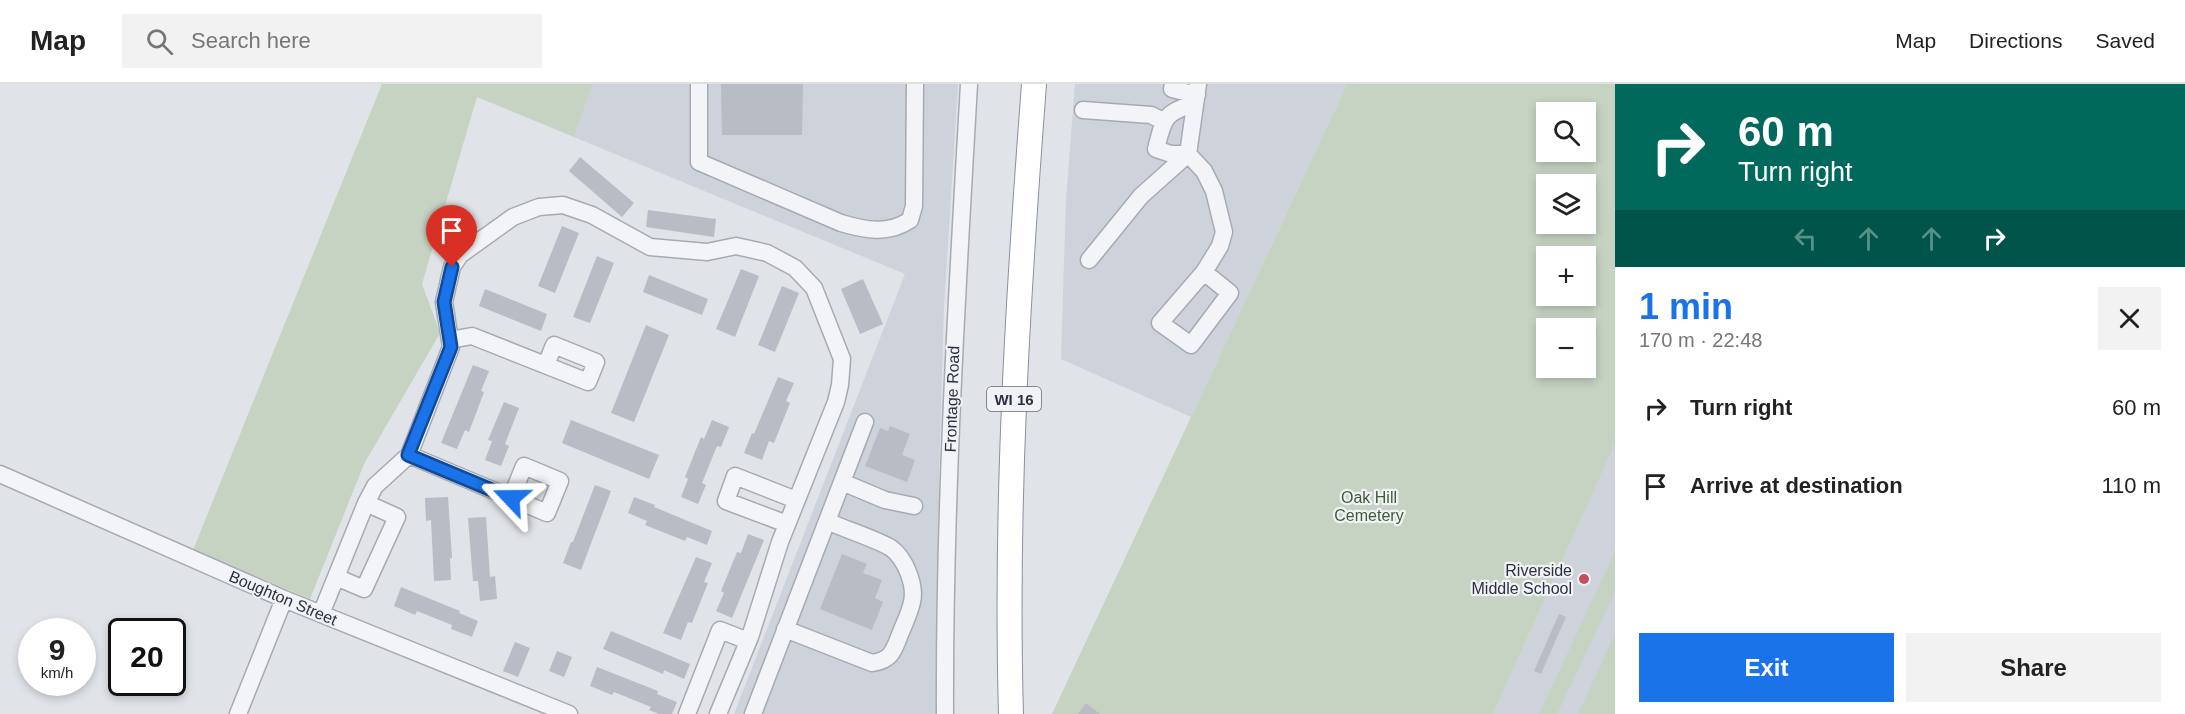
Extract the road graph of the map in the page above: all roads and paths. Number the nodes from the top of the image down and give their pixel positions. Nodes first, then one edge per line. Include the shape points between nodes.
1 (699, 84) edge
2 (915, 84) edge
3 (969, 84) edge
4 (1034, 84) edge
5 (1173, 84) edge
6 (1197, 94) edge
7 (1083, 110) dead end
8 (1163, 121) junction
9 (1188, 154) junction
10 (1089, 260) dead end
11 (1204, 272) dead end
12 (450, 340) junction
13 (546, 365) dead end
14 (865, 422) dead end
15 (408, 455) junction
16 (0, 474) edge
17 (842, 482) junction
18 (511, 498) dead end
19 (796, 500) junction
20 (366, 503) junction
21 (914, 506) dead end
22 (827, 521) junction
23 (787, 524) junction
24 (336, 577) junction
25 (284, 599) junction
26 (321, 614) junction
27 (785, 629) junction
28 (748, 641) junction
29 (238, 714) edge
30 (569, 714) edge
31 (687, 714) edge
32 (718, 714) edge
33 (753, 714) edge
34 (945, 714) edge
35 (1011, 714) edge

1 - 2 street via 699,162 841,223 884,230 900,228 910,220 914,206
3 - 34 street, Frontage Road via 951,416
4 - 35 highway, WI 16 via 1012,447
5 - 6 street via 1172,89
6 - 8 street
6 - 9 street
7 - 8 street via 1150,115
8 - 9 street via 1156,149
9 - 10 street via 1141,196
9 - 11 street via 1204,171 1214,191 1224,232
12 - 13 street via 472,336
12 - 15 street via 451,347
12 - 19 street via 444,302 452,267 460,255 513,217 539,207 563,205 592,215 650,247 707,252 736,246 767,253 795,268 814,288 842,359 836,402
14 - 17 street
15 - 18 street
15 - 20 street via 375,486
16 - 25 street, Boughton Street
17 - 21 street via 885,500
17 - 22 street
19 - 23 street
19 - 23 street via 735,476 726,501
20 - 24 street
20 - 24 street via 397,517 364,589
22 - 27 street
22 - 27 street via 891,549 908,572 912,602 893,654 873,663
23 - 28 street
24 - 26 street
25 - 26 street, Boughton Street
25 - 29 street
26 - 30 street, Boughton Street
27 - 33 street
28 - 31 street via 720,630
28 - 32 street

